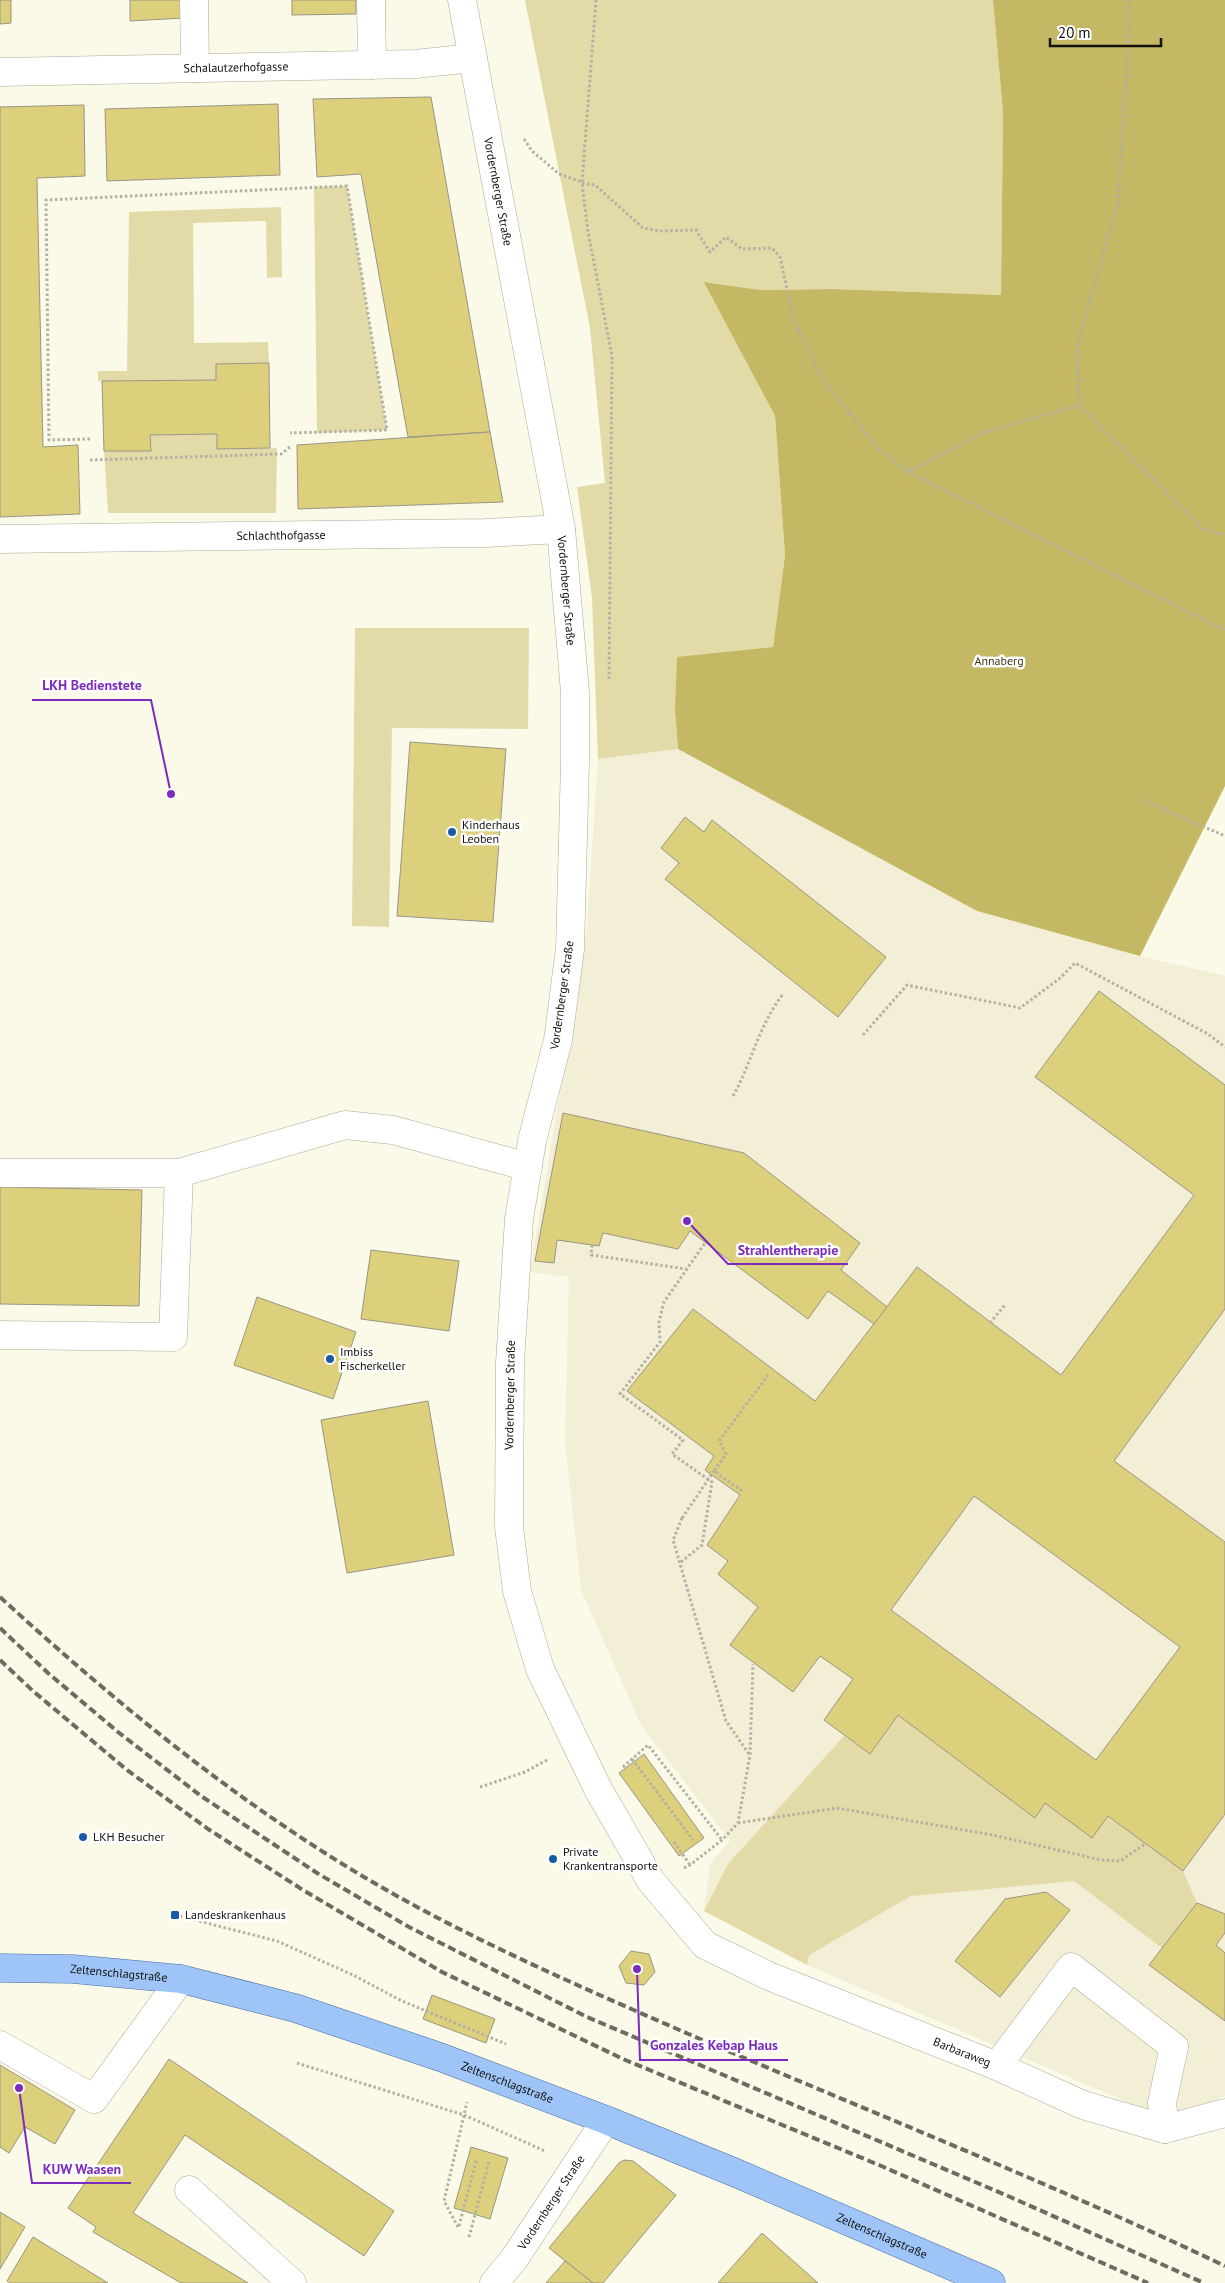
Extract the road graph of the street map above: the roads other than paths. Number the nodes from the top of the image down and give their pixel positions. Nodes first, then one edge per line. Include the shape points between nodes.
1 (194, 0) edge
2 (371, 0) edge
3 (462, 0) edge
4 (473, 58) junction
5 (372, 65) junction
6 (195, 68) junction
7 (0, 72) edge
8 (561, 529) junction
9 (0, 539) edge
10 (528, 1167) junction
11 (0, 1172) edge
12 (179, 1173) junction
13 (0, 1335) edge
14 (704, 1945) joint
15 (0, 1968) edge
16 (181, 1979) junction
17 (0, 2045) edge
18 (997, 2066) junction
19 (1225, 2113) edge
20 (606, 2120) junction
21 (1166, 2129) junction
22 (189, 2190) dead end
23 (292, 2283) edge
24 (494, 2283) edge
25 (992, 2283) edge

1 - 6 street
2 - 5 street
3 - 4 street, Vordernberger Straße
4 - 5 street, Schalautzerhofgasse
4 - 8 street, Vordernberger Straße
5 - 6 street, Schalautzerhofgasse
6 - 7 street, Schalautzerhofgasse
8 - 9 street, Schlachthofgasse via 486,533
8 - 10 street, Vordernberger Straße via 575,692 570,949 558,1040
10 - 12 street via 393,1130 345,1125
10 - 14 street, Vordernberger Straße via 519,1219 510,1353 509,1527 517,1591 540,1669 598,1789 651,1881
11 - 12 street
12 - 13 street via 172,1337
14 - 18 street, Barbaraweg via 771,1976
15 - 16 main road, Zeltenschlagstraße via 74,1969
16 - 17 street via 94,2099
16 - 20 main road, Zeltenschlagstraße via 296,2008 440,2057
18 - 21 street, Barbaraweg via 1083,2105
18 - 21 street via 1071,1967 1174,2047 1162,2103
19 - 21 street
20 - 24 street, Vordernberger Straße via 514,2259
20 - 25 main road, Zeltenschlagstraße
22 - 23 street

